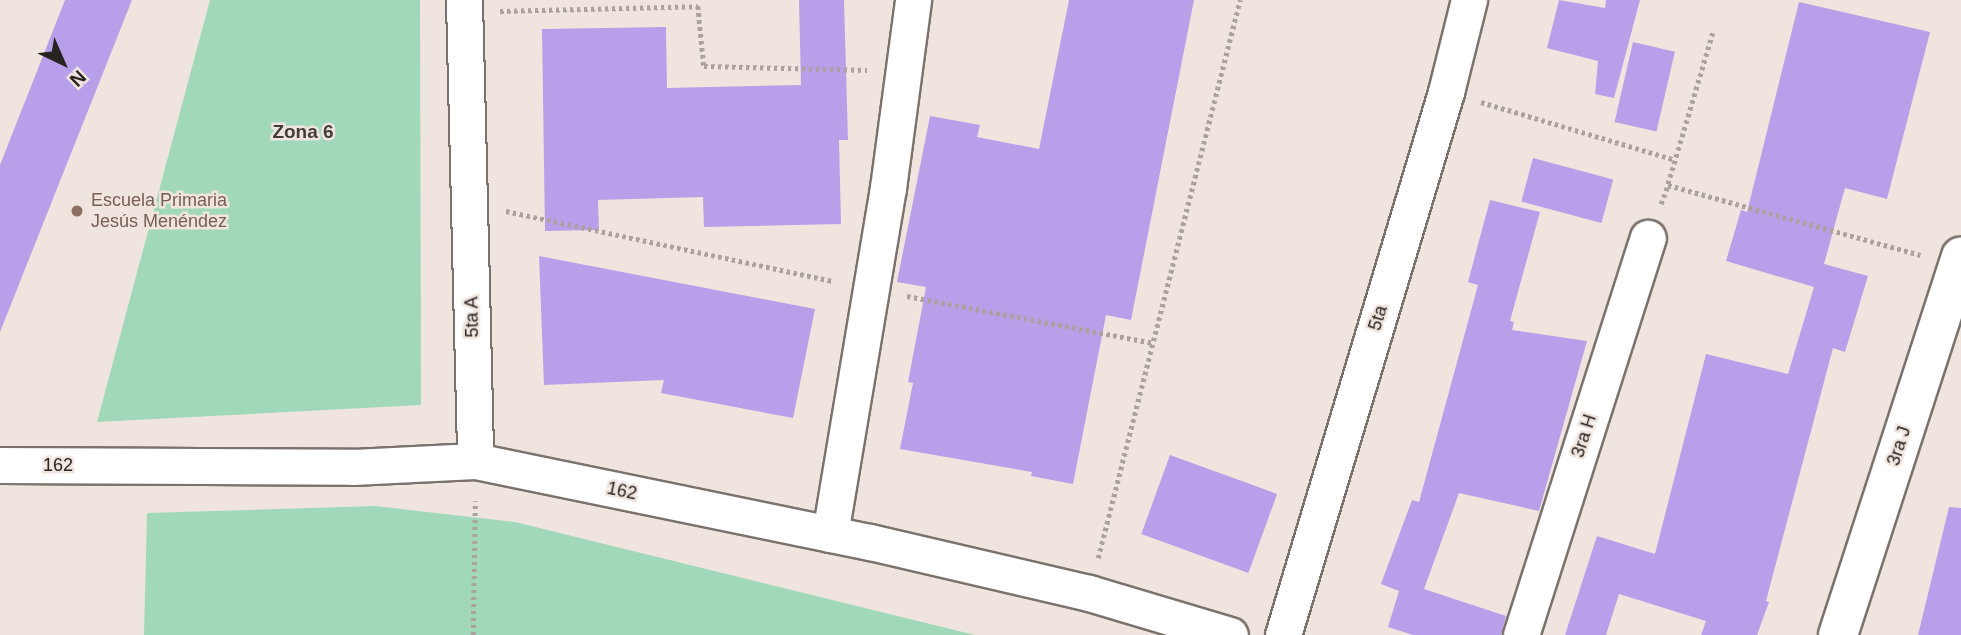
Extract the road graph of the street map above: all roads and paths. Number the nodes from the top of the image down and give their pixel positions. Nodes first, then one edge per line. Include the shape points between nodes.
1 (913, 0) edge
2 (1240, 0) edge
3 (1469, 0) edge
4 (464, 6) edge
5 (1713, 33) dead end
6 (903, 71) junction
7 (1446, 92) junction
8 (1675, 160) junction
9 (469, 203) junction
10 (1648, 237) dead end
11 (1960, 261) edge
12 (871, 289) junction
13 (1154, 343) junction
14 (475, 461) junction
15 (0, 465) edge
16 (830, 534) junction
17 (1089, 593) junction
18 (473, 635) edge
19 (1230, 635) edge
20 (1283, 635) edge
21 (1521, 635) edge
22 (1838, 635) edge

1 - 6 street
2 - 13 path
3 - 7 street, 5ta
4 - 6 path via 698,6 704,66
4 - 9 street, 5ta A
5 - 8 path
6 - 12 street
7 - 8 path
7 - 20 street, 5ta
8 - 11 path via 1668,185
9 - 12 path
9 - 14 street, 5ta A
10 - 21 street, 3ra H
11 - 22 street, 3ra J
12 - 13 path
12 - 16 street
13 - 17 path
14 - 15 street, 162 via 353,467
14 - 16 street, 162
14 - 18 path
16 - 17 street, 162
17 - 19 street, 162

